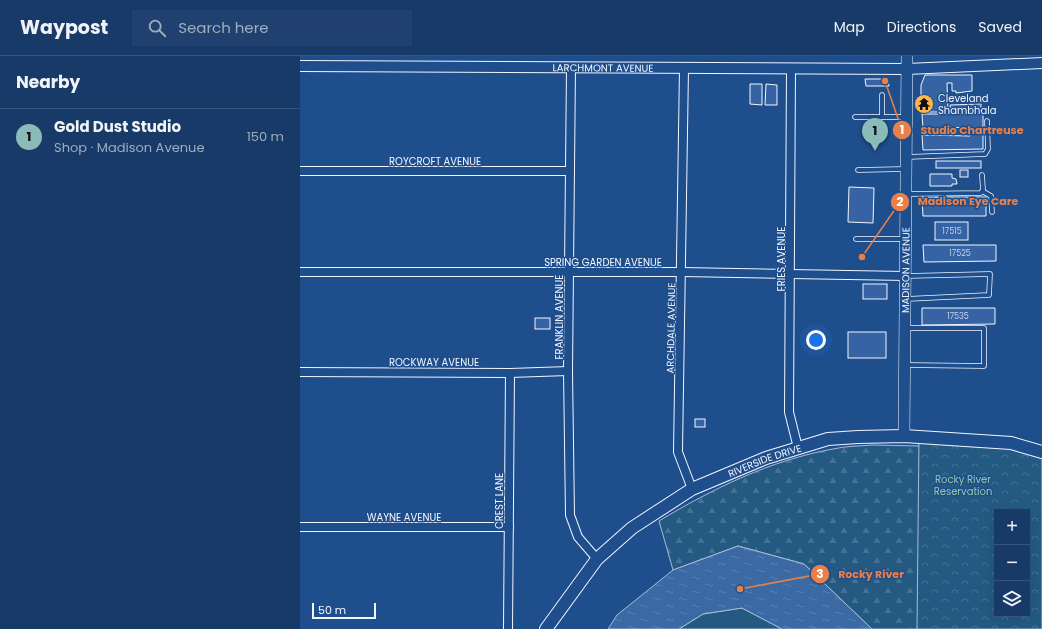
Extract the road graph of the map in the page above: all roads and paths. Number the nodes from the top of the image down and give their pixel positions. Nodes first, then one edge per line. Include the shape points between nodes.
1 (907, 56) edge
2 (1042, 63) edge
3 (300, 66) edge
4 (571, 67) junction
5 (684, 68) junction
6 (791, 68) junction
7 (907, 69) junction
8 (882, 95) dead end
9 (855, 116) dead end
10 (882, 117) junction
11 (907, 117) junction
12 (987, 121) dead end
13 (906, 157) junction
14 (906, 169) junction
15 (858, 170) dead end
16 (300, 171) edge
17 (570, 171) junction
18 (982, 175) dead end
19 (982, 191) junction
20 (906, 194) junction
21 (992, 212) dead end
22 (856, 239) dead end
23 (906, 239) junction
24 (300, 272) edge
25 (569, 272) junction
26 (682, 272) junction
27 (791, 273) junction
28 (906, 276) junction
29 (906, 299) junction
30 (905, 328) junction
31 (905, 365) junction
32 (568, 371) junction
33 (300, 372) edge
34 (510, 373) junction
35 (904, 436) junction
36 (798, 448) junction
37 (1042, 452) edge
38 (692, 489) junction
39 (300, 527) edge
40 (509, 527) junction
41 (597, 559) junction
42 (508, 629) edge
43 (546, 629) edge

1 - 7 main road, MADISON AVENUE
2 - 7 street, LARCHMONT AVENUE
3 - 4 street, LARCHMONT AVENUE
4 - 5 street, LARCHMONT AVENUE
4 - 17 street, FRANKLIN AVENUE
5 - 6 street, LARCHMONT AVENUE
5 - 26 street, ARCHDALE AVENUE
6 - 7 street, LARCHMONT AVENUE
6 - 27 street, FRIES AVENUE
7 - 11 main road, MADISON AVENUE
8 - 10 lane
9 - 10 lane
10 - 11 lane
11 - 13 main road, MADISON AVENUE
12 - 13 lane via 988,149 985,154
13 - 14 main road, MADISON AVENUE
14 - 15 lane
14 - 20 main road, MADISON AVENUE
16 - 17 street, ROYCROFT AVENUE
17 - 25 street, FRANKLIN AVENUE
18 - 19 lane
19 - 20 lane
19 - 21 lane via 991,196
20 - 23 main road, MADISON AVENUE
22 - 23 lane
23 - 28 main road, MADISON AVENUE
24 - 25 street, SPRING GARDEN AVENUE
25 - 26 street, SPRING GARDEN AVENUE
25 - 32 street, FRANKLIN AVENUE
26 - 27 street, SPRING GARDEN AVENUE
26 - 38 street, ARCHDALE AVENUE via 678,452
27 - 28 street, SPRING GARDEN AVENUE
27 - 36 street, FRIES AVENUE via 789,412
28 - 29 main road, MADISON AVENUE
28 - 29 lane via 990,274 990,295
29 - 30 main road, MADISON AVENUE
30 - 31 main road, MADISON AVENUE
30 - 31 lane via 984,328 984,366
31 - 35 main road, MADISON AVENUE
32 - 34 street, ROCKWAY AVENUE
32 - 41 street, FRANKLIN AVENUE via 570,515 578,537
33 - 34 street, ROCKWAY AVENUE
34 - 40 street, CREST LANE
35 - 36 main road, RIVERSIDE DRIVE via 828,439
35 - 37 main road, RIVERSIDE DRIVE via 1011,443
36 - 38 main road, RIVERSIDE DRIVE via 766,458
38 - 41 main road, RIVERSIDE DRIVE via 632,528
39 - 40 street, WAYNE AVENUE
40 - 42 street, CREST LANE
41 - 43 main road, RIVERSIDE DRIVE

